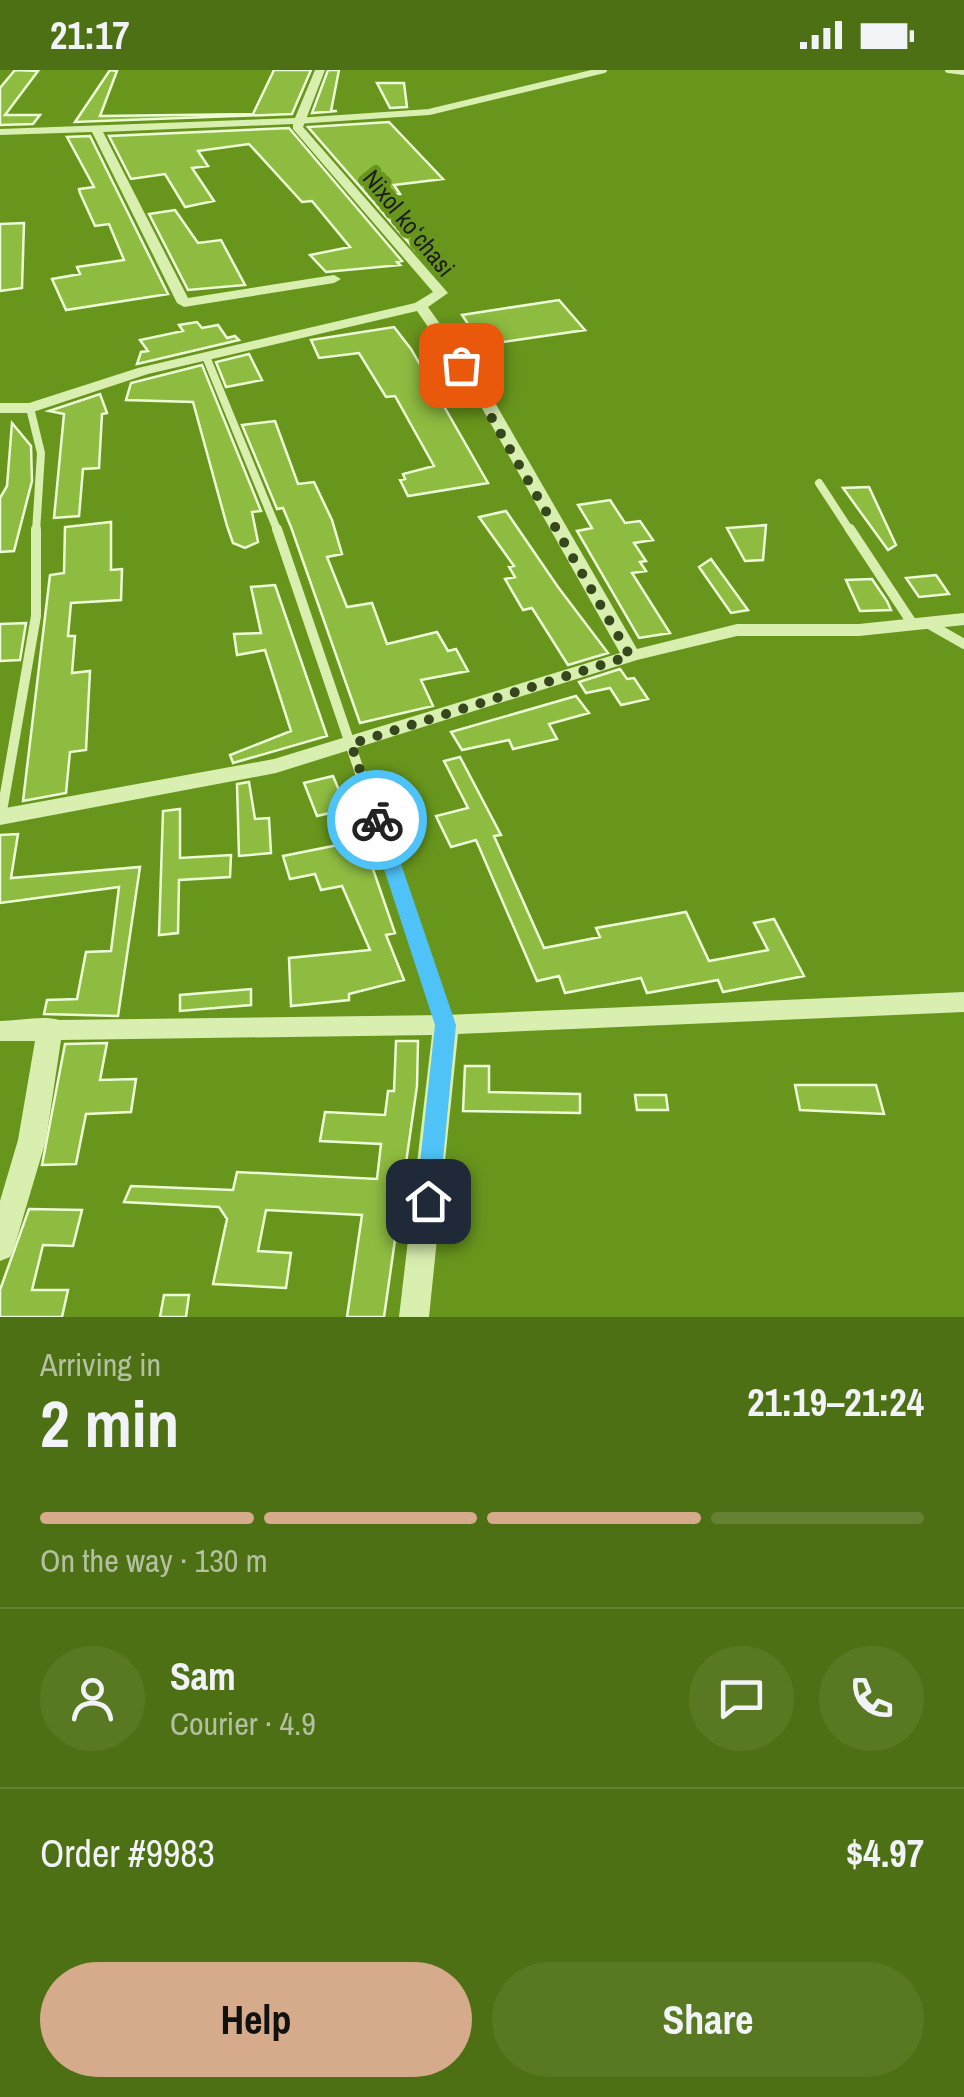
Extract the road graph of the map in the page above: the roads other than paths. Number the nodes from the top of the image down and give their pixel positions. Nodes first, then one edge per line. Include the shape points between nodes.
1 (320, 70) edge
2 (604, 70) edge
3 (948, 70) edge
4 (964, 72) edge
5 (296, 121) junction
6 (96, 129) junction
7 (0, 132) edge
8 (334, 279) dead end
9 (420, 306) junction
10 (207, 359) junction
11 (0, 408) edge
12 (30, 408) junction
13 (819, 483) dead end
14 (964, 619) edge
15 (918, 622) junction
16 (964, 644) edge
17 (630, 656) junction
18 (351, 744) junction
19 (0, 817) edge
20 (964, 1002) edge
21 (446, 1025) junction
22 (50, 1027) junction
23 (0, 1031) edge
24 (0, 1248) edge
25 (414, 1317) edge

1 - 5 street
2 - 5 lane via 429,112
3 - 4 lane
5 - 6 street
5 - 9 street, Nixol koʻchasi via 441,293
6 - 7 street
6 - 8 street via 184,303
9 - 10 street
9 - 17 street, Nixol koʻchasi via 482,394
10 - 12 street via 143,371
10 - 18 lane via 263,488
11 - 12 street
12 - 19 lane via 41,453 36,616
13 - 15 lane
14 - 15 street
15 - 16 lane
15 - 17 street via 858,630 737,630
17 - 18 street
18 - 19 street via 276,766
18 - 21 lane
20 - 21 street
21 - 22 street
21 - 25 street
22 - 23 street
22 - 24 street via 32,1140

